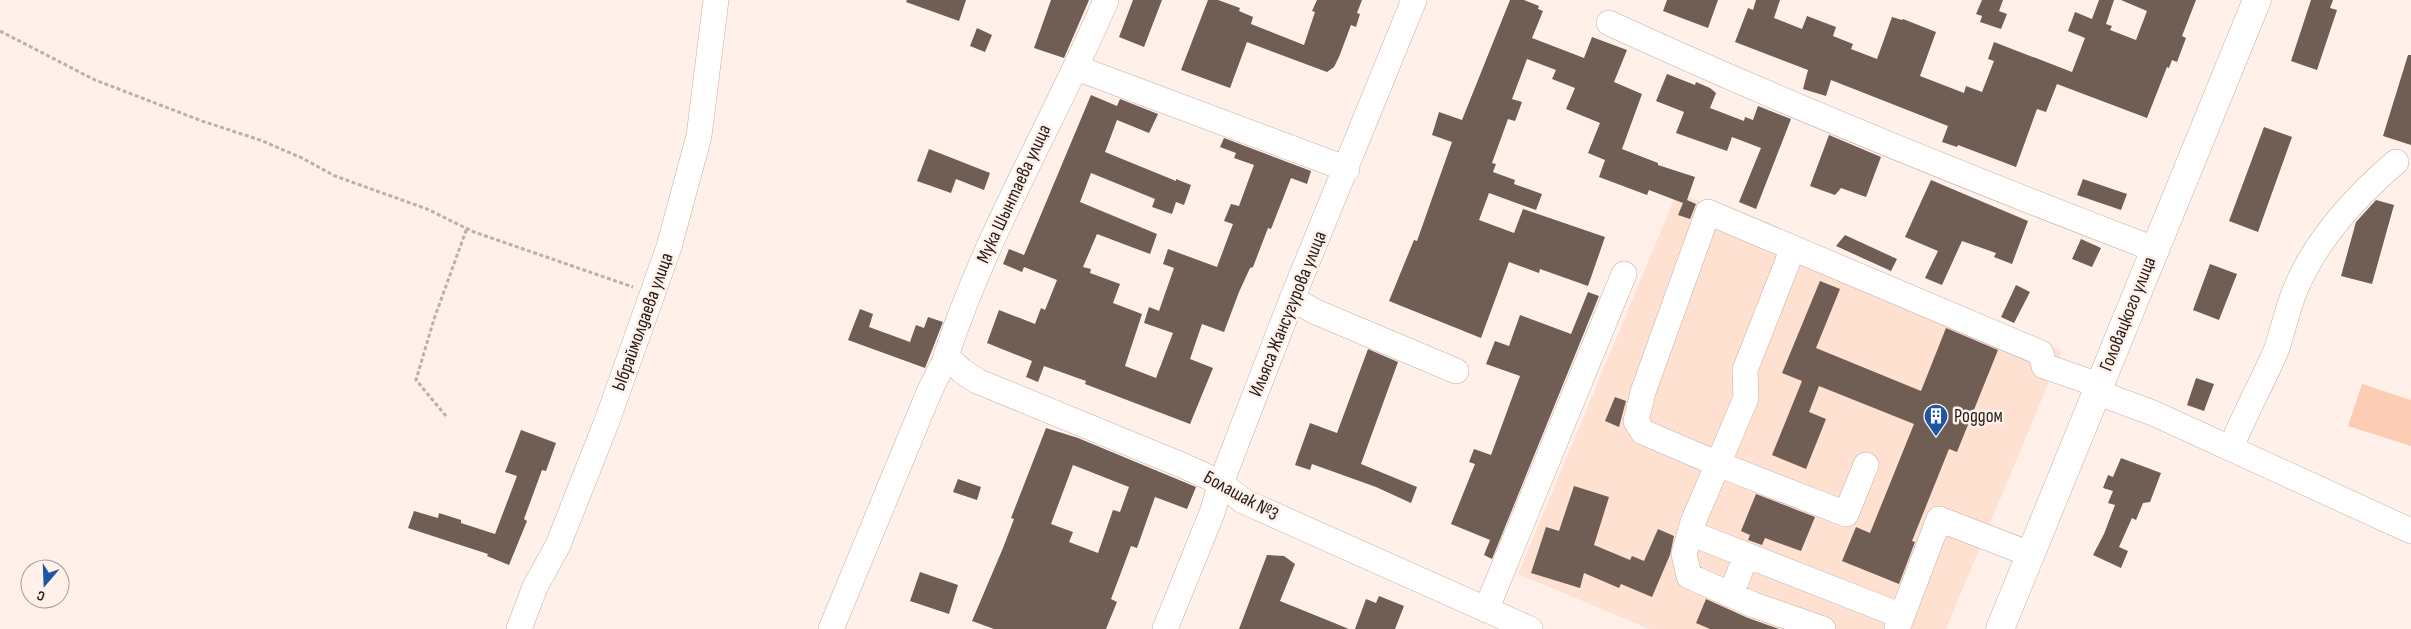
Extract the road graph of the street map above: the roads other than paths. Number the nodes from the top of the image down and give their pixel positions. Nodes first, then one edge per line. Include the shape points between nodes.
1 (716, 0) edge
2 (1106, 0) edge
3 (1414, 0) edge
4 (2257, 0) edge
5 (1609, 23) dead end
6 (1077, 68) junction
7 (2396, 162) dead end
8 (1347, 169) junction
9 (1793, 248) junction
10 (2154, 249) junction
11 (1624, 274) dead end
12 (1292, 299) junction
13 (947, 356) junction
14 (1456, 371) dead end
15 (2097, 388) junction
16 (2231, 448) junction
17 (1718, 464) junction
18 (1866, 465) dead end
19 (1221, 483) junction
20 (2411, 530) edge
21 (1690, 533) junction
22 (2030, 554) junction
23 (1746, 555) junction
24 (1731, 595) junction
25 (1486, 610) junction
26 (1900, 622) edge
27 (519, 629) edge
28 (831, 629) edge
29 (1165, 629) edge
30 (1530, 629) edge
31 (1823, 629) edge
32 (2000, 629) edge

1 - 27 street, Ыбраймолдаева улица via 699,136 670,247 558,545 535,587
2 - 6 street, Мука Шынтаева улица
3 - 8 street, Ильяса Жансугурова улица
4 - 10 main road, Головацкого улица
5 - 10 street via 1768,93
6 - 8 street
6 - 13 street, Мука Шынтаева улица via 1011,196 970,289
7 - 16 street via 2371,183 2319,247 2294,292 2276,348
8 - 12 street, Ильяса Жансугурова улица
9 - 15 street via 2041,353 2044,366
9 - 17 street via 1745,370 1746,398
9 - 17 street via 1708,212 1646,384 1636,421 1642,432
10 - 15 main road, Головацкого улица
11 - 25 street
12 - 14 street
12 - 19 street, Ильяса Жансугурова улица
13 - 19 street, Болашак №3 via 977,381
13 - 28 street, Мука Шынтаева улица
15 - 16 street
15 - 22 main road, Головацкого улица
16 - 20 street
17 - 18 street via 1846,514
17 - 21 street
19 - 25 street, Болашак №3 via 1243,501
19 - 29 street, Ильяса Жансугурова улица
21 - 23 street
21 - 24 street via 1684,554 1690,576
22 - 26 street via 1939,519
22 - 32 main road, Головацкого улица
23 - 24 street
23 - 26 street
24 - 31 street
25 - 30 street, Болашак №3

